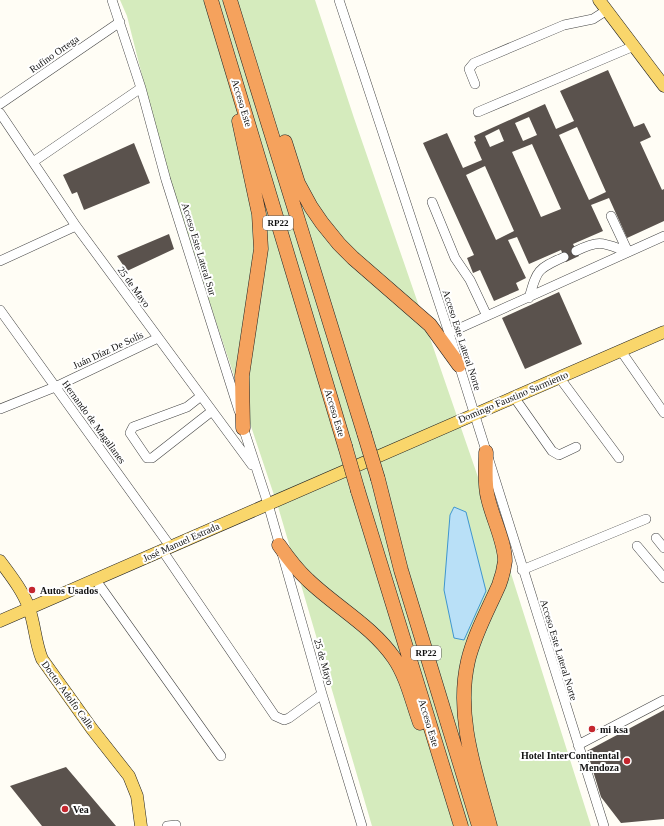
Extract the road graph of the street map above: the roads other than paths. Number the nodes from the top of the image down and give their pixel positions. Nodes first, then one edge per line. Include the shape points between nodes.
1 (112, 0) edge
2 (211, 0) edge
3 (230, 0) edge
4 (339, 0) edge
5 (599, 0) edge
6 (607, 10) junction
7 (218, 21) junction
8 (120, 22) junction
9 (634, 46) junction
10 (475, 84) dead end
11 (664, 86) edge
12 (141, 88) junction
13 (0, 104) edge
14 (478, 112) dead end
15 (0, 113) edge
16 (33, 162) junction
17 (432, 202) dead end
18 (610, 216) dead end
19 (76, 226) junction
20 (664, 236) edge
21 (576, 251) dead end
22 (628, 252) junction
23 (564, 257) dead end
24 (0, 261) edge
25 (528, 298) junction
26 (0, 310) edge
27 (487, 316) junction
28 (664, 332) edge
29 (449, 334) junction
30 (158, 338) junction
31 (621, 351) junction
32 (459, 365) junction
33 (559, 377) junction
34 (55, 386) junction
35 (201, 396) junction
36 (514, 397) junction
37 (0, 409) edge
38 (212, 412) junction
39 (664, 413) edge
40 (474, 414) junction
41 (243, 428) junction
42 (576, 447) dead end
43 (486, 452) junction
44 (619, 458) dead end
45 (362, 462) joint
46 (256, 470) junction
47 (268, 504) junction
48 (646, 519) dead end
49 (656, 538) dead end
50 (279, 545) junction
51 (636, 546) dead end
52 (166, 548) junction
53 (664, 548) edge
54 (0, 561) edge
55 (522, 570) junction
56 (664, 578) edge
57 (95, 579) junction
58 (29, 609) junction
59 (0, 621) edge
60 (322, 694) junction
61 (664, 700) edge
62 (578, 745) junction
63 (221, 756) dead end
64 (141, 826) edge
65 (167, 826) edge
66 (176, 826) edge
67 (362, 826) edge
68 (456, 826) edge
69 (461, 826) edge
70 (479, 826) edge
71 (490, 826) edge
72 (604, 826) edge

1 - 8 street, Acceso Este Lateral Sur
2 - 7 highway, Acceso Este / RP22
3 - 32 highway via 261,71 298,183 311,207 353,258 430,325
3 - 70 highway, Acceso Este / RP22, bridge via 378,479 401,570
4 - 29 street, Acceso Este Lateral Norte
5 - 6 main road
6 - 9 main road
6 - 10 street via 593,19 564,25 474,63 470,68
7 - 41 highway via 257,201 260,227 261,249 242,376
7 - 69 highway, Acceso Este / RP22, bridge
8 - 12 street, Acceso Este Lateral Sur
8 - 13 street, Rufino Ortega
9 - 11 main road
9 - 14 street
12 - 16 street
12 - 41 street, Acceso Este Lateral Sur via 166,180
15 - 16 street, 25 de Mayo
16 - 19 street, 25 de Mayo
17 - 27 street via 455,258 470,280
18 - 22 street
19 - 24 street
19 - 30 street, 25 de Mayo
20 - 22 street
21 - 22 street via 590,244 599,243
22 - 25 street
23 - 25 street via 548,264 536,275
25 - 27 street
26 - 34 street, Hernando de Magallanes
27 - 29 street
28 - 31 main road, Domingo Faustino Sarmiento
29 - 32 street, Acceso Este Lateral Norte
30 - 34 street, Juán Díaz De Solís
30 - 35 street, 25 de Mayo
31 - 33 main road, Domingo Faustino Sarmiento
31 - 39 street
32 - 40 street, Acceso Este Lateral Norte
33 - 36 main road, Domingo Faustino Sarmiento
33 - 44 street
34 - 37 street, Juán Díaz De Solís
34 - 52 street, Hernando de Magallanes
35 - 38 street, 25 de Mayo
35 - 38 street via 187,407 133,427 130,433 147,458 152,458
36 - 40 main road, Domingo Faustino Sarmiento
36 - 42 street via 552,451 559,454
38 - 46 street, 25 de Mayo
40 - 43 street, Acceso Este Lateral Norte
40 - 45 main road, Domingo Faustino Sarmiento
41 - 46 street, Acceso Este Lateral Sur
43 - 55 street, Acceso Este Lateral Norte
43 - 71 highway via 486,487 505,562 499,585 472,649 465,678 464,715 468,741
45 - 47 main road, José Manuel Estrada
46 - 47 street, Acceso Este Lateral Sur
47 - 50 street, 25 de Mayo
47 - 52 main road, José Manuel Estrada
48 - 55 street
49 - 53 street
50 - 60 street, 25 de Mayo
50 - 68 highway via 308,580 367,628 394,658 402,673
51 - 56 street
52 - 57 main road, José Manuel Estrada
52 - 60 street, Hernando de Magallanes via 275,716 284,720 289,718
54 - 58 main road, Doctor Adolfo Calle via 22,593
55 - 62 street, Acceso Este Lateral Norte
57 - 58 main road, José Manuel Estrada
57 - 63 street
58 - 59 main road, José Manuel Estrada
58 - 64 main road, Doctor Adolfo Calle via 38,652 128,776 137,796
60 - 67 street, 25 de Mayo
61 - 62 street
62 - 72 street, Acceso Este Lateral Norte
65 - 66 street

